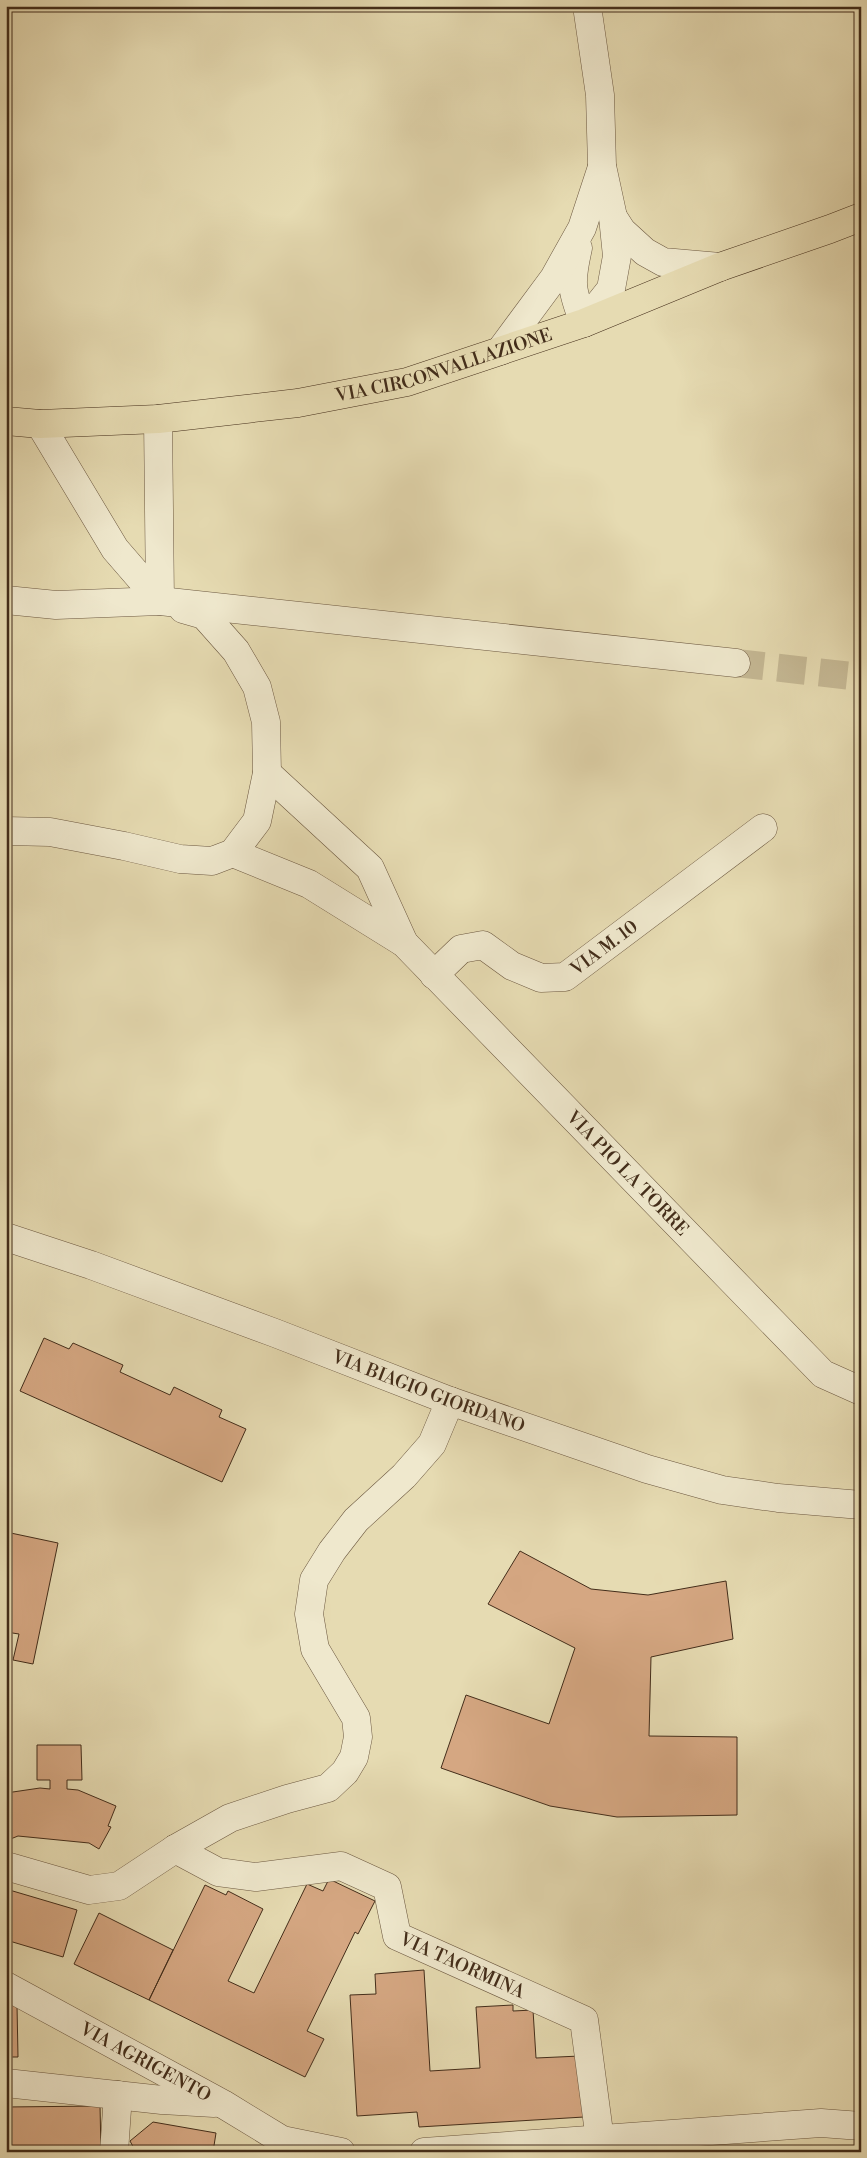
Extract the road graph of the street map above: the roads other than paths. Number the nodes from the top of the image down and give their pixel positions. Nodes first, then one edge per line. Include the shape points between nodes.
1 (587, 6) edge
2 (602, 166) junction
3 (614, 217) junction
4 (861, 217) edge
5 (582, 228) junction
6 (720, 267) junction
7 (584, 323) junction
8 (500, 351) junction
9 (158, 419) junction
10 (6, 421) edge
11 (40, 424) junction
12 (6, 600) edge
13 (160, 601) junction
14 (736, 663) tunnel mouth
15 (267, 773) junction
16 (763, 828) dead end
17 (6, 831) edge
18 (234, 852) junction
19 (404, 943) junction
20 (434, 975) junction
21 (6, 1236) edge
22 (861, 1391) edge
23 (450, 1401) junction
24 (861, 1506) edge
25 (175, 1849) junction
26 (6, 1866) edge
27 (6, 1986) edge
28 (6, 2083) edge
29 (118, 2096) junction
30 (223, 2104) junction
31 (861, 2126) edge
32 (600, 2140) junction
33 (648, 2144) edge
34 (281, 2146) edge
35 (114, 2152) edge
36 (341, 2152) edge
37 (424, 2152) edge

1 - 2 street via 600,95
2 - 3 street
2 - 5 street
3 - 6 street via 622,231 645,252 663,262
3 - 7 street via 617,256 611,289
4 - 6 main road, VIA CIRCONVALLAZIONE
5 - 7 street via 572,276 574,296
5 - 8 street via 554,278
6 - 7 main road, VIA CIRCONVALLAZIONE
7 - 8 main road, VIA CIRCONVALLAZIONE
8 - 9 main road, VIA CIRCONVALLAZIONE via 407,382 298,403
9 - 11 main road, VIA CIRCONVALLAZIONE
9 - 13 street
10 - 11 main road, VIA CIRCONVALLAZIONE
11 - 13 street via 116,549
12 - 13 street via 56,605
13 - 14 street
13 - 15 street via 204,615 236,651 257,687 266,722
15 - 18 street via 257,821
15 - 19 street via 370,868
16 - 20 street, VIA M. 10 via 565,977 542,978 512,966 483,945 462,949
17 - 18 street via 50,832 180,859 212,861
18 - 19 street via 309,884
19 - 20 street, VIA PIO LA TORRE
20 - 22 street, VIA PIO LA TORRE via 823,1374
21 - 23 street, VIA BIAGIO GIORDANO via 275,1333
23 - 24 street, VIA BIAGIO GIORDANO via 647,1470 722,1490
23 - 25 street via 432,1444 404,1476 356,1520 314,1580 309,1614 315,1649 356,1718 358,1737 354,1757 346,1772 328,1788 230,1818
25 - 26 street via 119,1886 89,1890
25 - 32 street, VIA TAORMINA via 218,1872 256,1877 341,1866 387,1887 398,1936 584,2020
27 - 30 street, VIA AGRIGENTO
28 - 29 street
29 - 30 street
29 - 35 street
30 - 34 street, VIA AGRIGENTO
31 - 33 street via 821,2123
32 - 33 street
32 - 37 street
34 - 36 street, VIA AGRIGENTO

